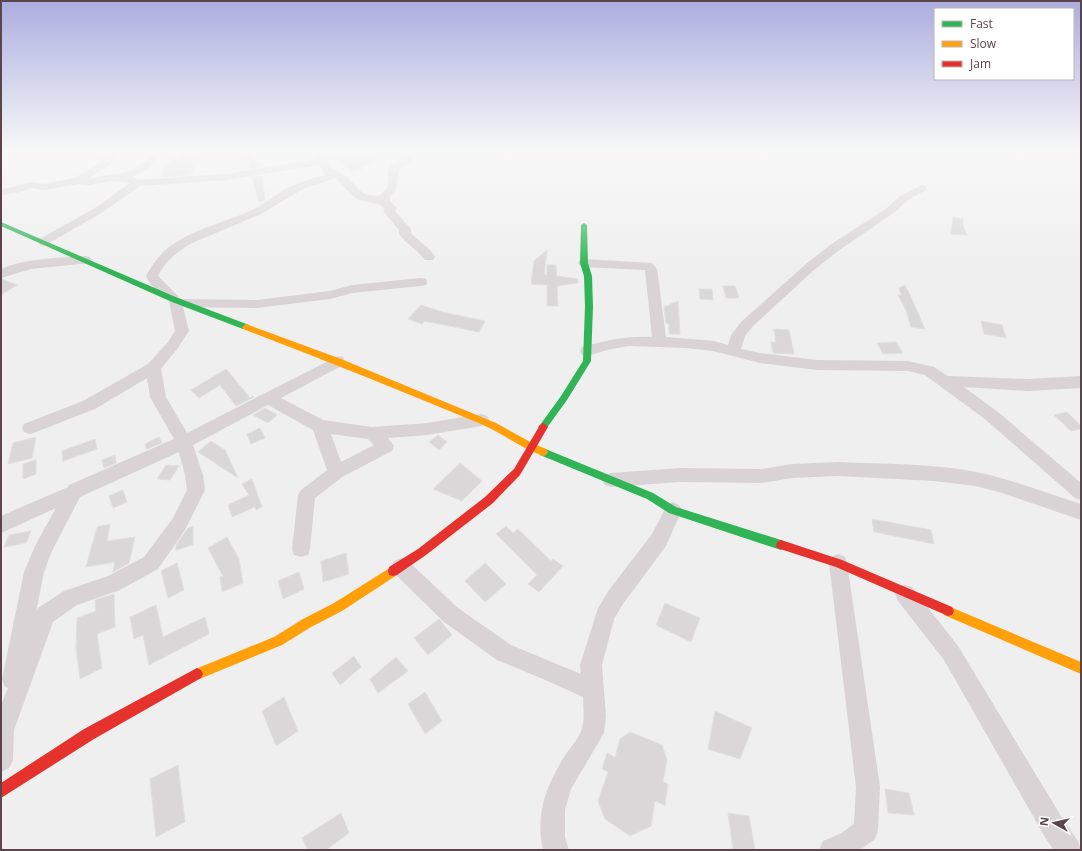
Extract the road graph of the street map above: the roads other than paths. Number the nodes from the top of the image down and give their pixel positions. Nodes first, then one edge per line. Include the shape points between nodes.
1 (17, 190) edge
2 (128, 190) edge
3 (294, 190) edge
4 (354, 190) edge
5 (391, 190) edge
6 (919, 190) edge
7 (1, 194) edge
8 (384, 201) junction
9 (1, 224) edge
10 (584, 225) dead end
11 (44, 242) junction
12 (429, 257) dead end
13 (86, 260) junction
14 (584, 264) junction
15 (1, 274) edge
16 (420, 282) dead end
17 (179, 301) junction
18 (660, 342) junction
19 (587, 351) junction
20 (733, 352) junction
21 (338, 361) junction
22 (153, 368) junction
23 (945, 381) junction
24 (1081, 382) edge
25 (268, 398) junction
26 (481, 420) junction
27 (320, 426) junction
28 (30, 428) dead end
29 (372, 433) junction
30 (184, 442) junction
31 (531, 447) junction
32 (336, 472) junction
33 (608, 480) junction
34 (75, 490) junction
35 (1081, 493) edge
36 (673, 510) junction
37 (1081, 512) edge
38 (1, 525) edge
39 (300, 549) dead end
40 (838, 563) junction
41 (401, 567) junction
42 (903, 591) junction
43 (45, 616) junction
44 (24, 623) junction
45 (1081, 668) edge
46 (594, 691) junction
47 (3, 730) junction
48 (1, 760) edge
49 (1, 791) edge
50 (556, 850) edge
51 (832, 850) edge
52 (1069, 850) edge

1 - 7 street
2 - 11 street via 99,210
3 - 17 street via 269,206 198,236 168,254 152,276
4 - 8 street via 360,196 380,198
5 - 8 street via 385,195
6 - 20 street via 810,267 747,324 738,335
8 - 12 street via 391,208 389,211 405,228 412,242
9 - 11 main road
10 - 14 main road
11 - 13 main road
13 - 15 street via 31,265 7,270
13 - 17 main road
14 - 18 street via 648,266 651,269
14 - 19 main road via 588,276 590,306
16 - 17 street via 257,304
17 - 21 main road
17 - 22 street via 182,331
18 - 19 street via 629,341
18 - 20 street via 714,346
19 - 31 main road via 587,361
20 - 23 street via 817,365 908,366 929,371
21 - 25 street
21 - 26 main road
22 - 28 street via 89,405
22 - 30 street via 158,397
23 - 24 street via 1028,385
23 - 35 street via 992,416
25 - 27 street
25 - 30 street
26 - 29 street via 427,429
26 - 31 main road
27 - 29 street
27 - 32 street
29 - 32 street via 386,446
30 - 34 street
30 - 43 street via 196,490 179,524 151,563 113,584 71,598
31 - 33 main road
31 - 41 main road via 517,472 489,500
32 - 39 street via 307,495
33 - 36 main road via 650,496
33 - 37 street via 680,475 762,476 792,471 838,470 934,474 999,485
34 - 38 street
34 - 44 street via 34,572
36 - 40 main road
36 - 46 street via 659,540 605,615 591,665
40 - 42 main road
40 - 51 street via 868,787 866,830 848,844
41 - 46 street via 451,615 504,652
41 - 49 main road via 278,641 177,684 89,734
42 - 45 main road
42 - 52 street via 951,653
43 - 44 street
43 - 47 street
44 - 47 street
46 - 50 street via 593,733 561,784 553,810 553,837
47 - 48 street

